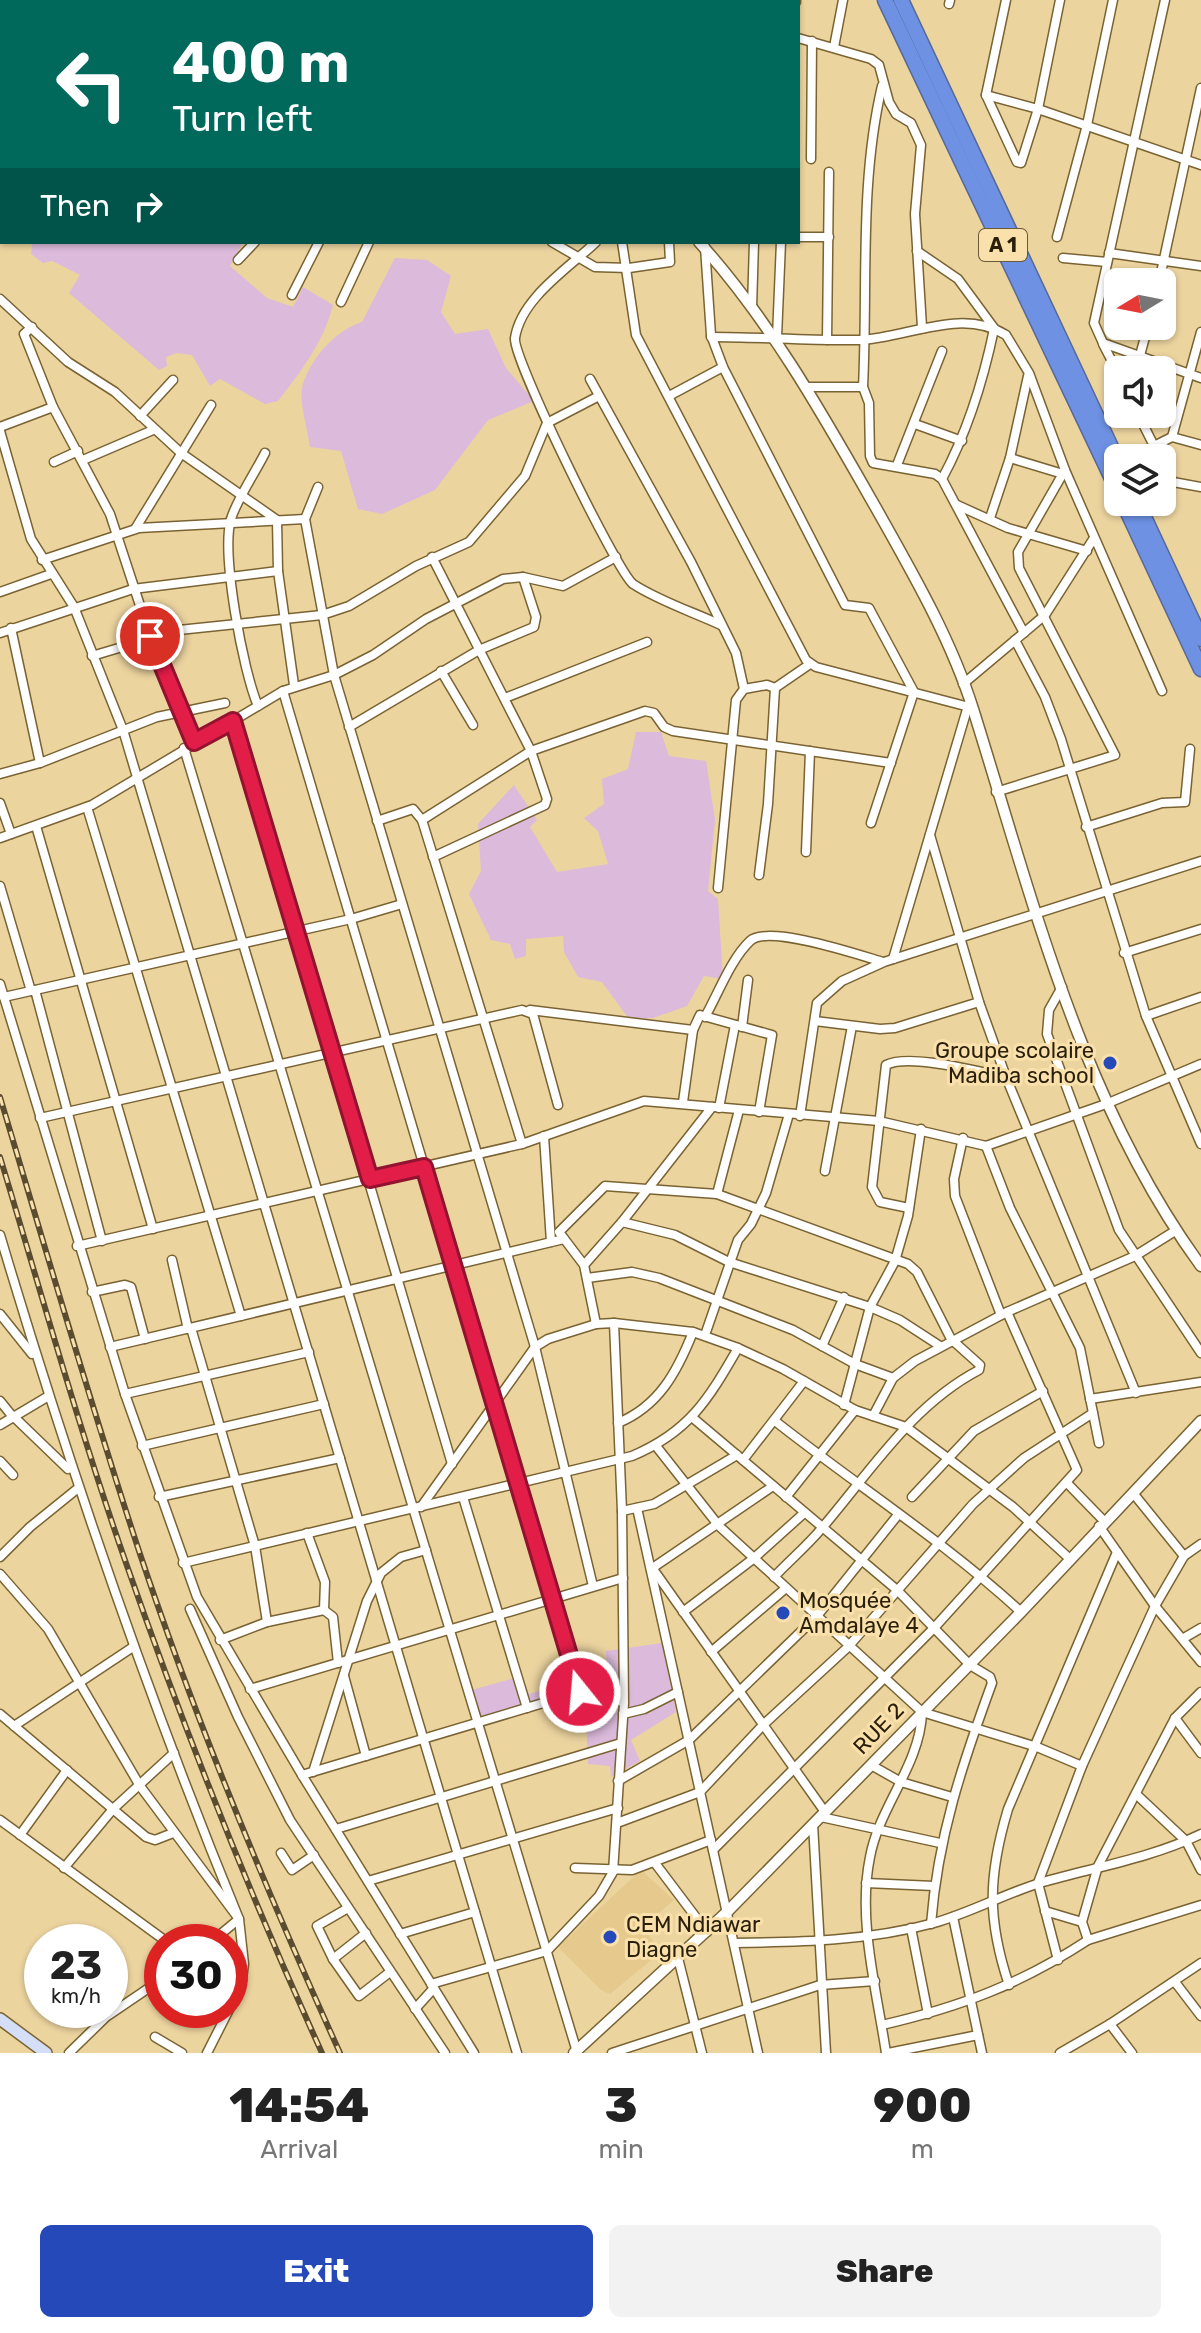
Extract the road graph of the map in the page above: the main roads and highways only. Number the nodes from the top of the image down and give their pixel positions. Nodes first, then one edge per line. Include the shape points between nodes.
1 (885, 0) edge
2 (901, 0) edge
3 (1110, 444) edge
4 (1104, 461) edge
5 (1130, 516) edge
6 (1144, 516) edge
7 (1201, 639) edge
8 (1201, 669) edge
9 (0, 2019) edge
10 (46, 2053) edge

1 - 4 highway, A 1
2 - 3 highway, A 1
5 - 8 highway
6 - 7 highway
9 - 10 main road

